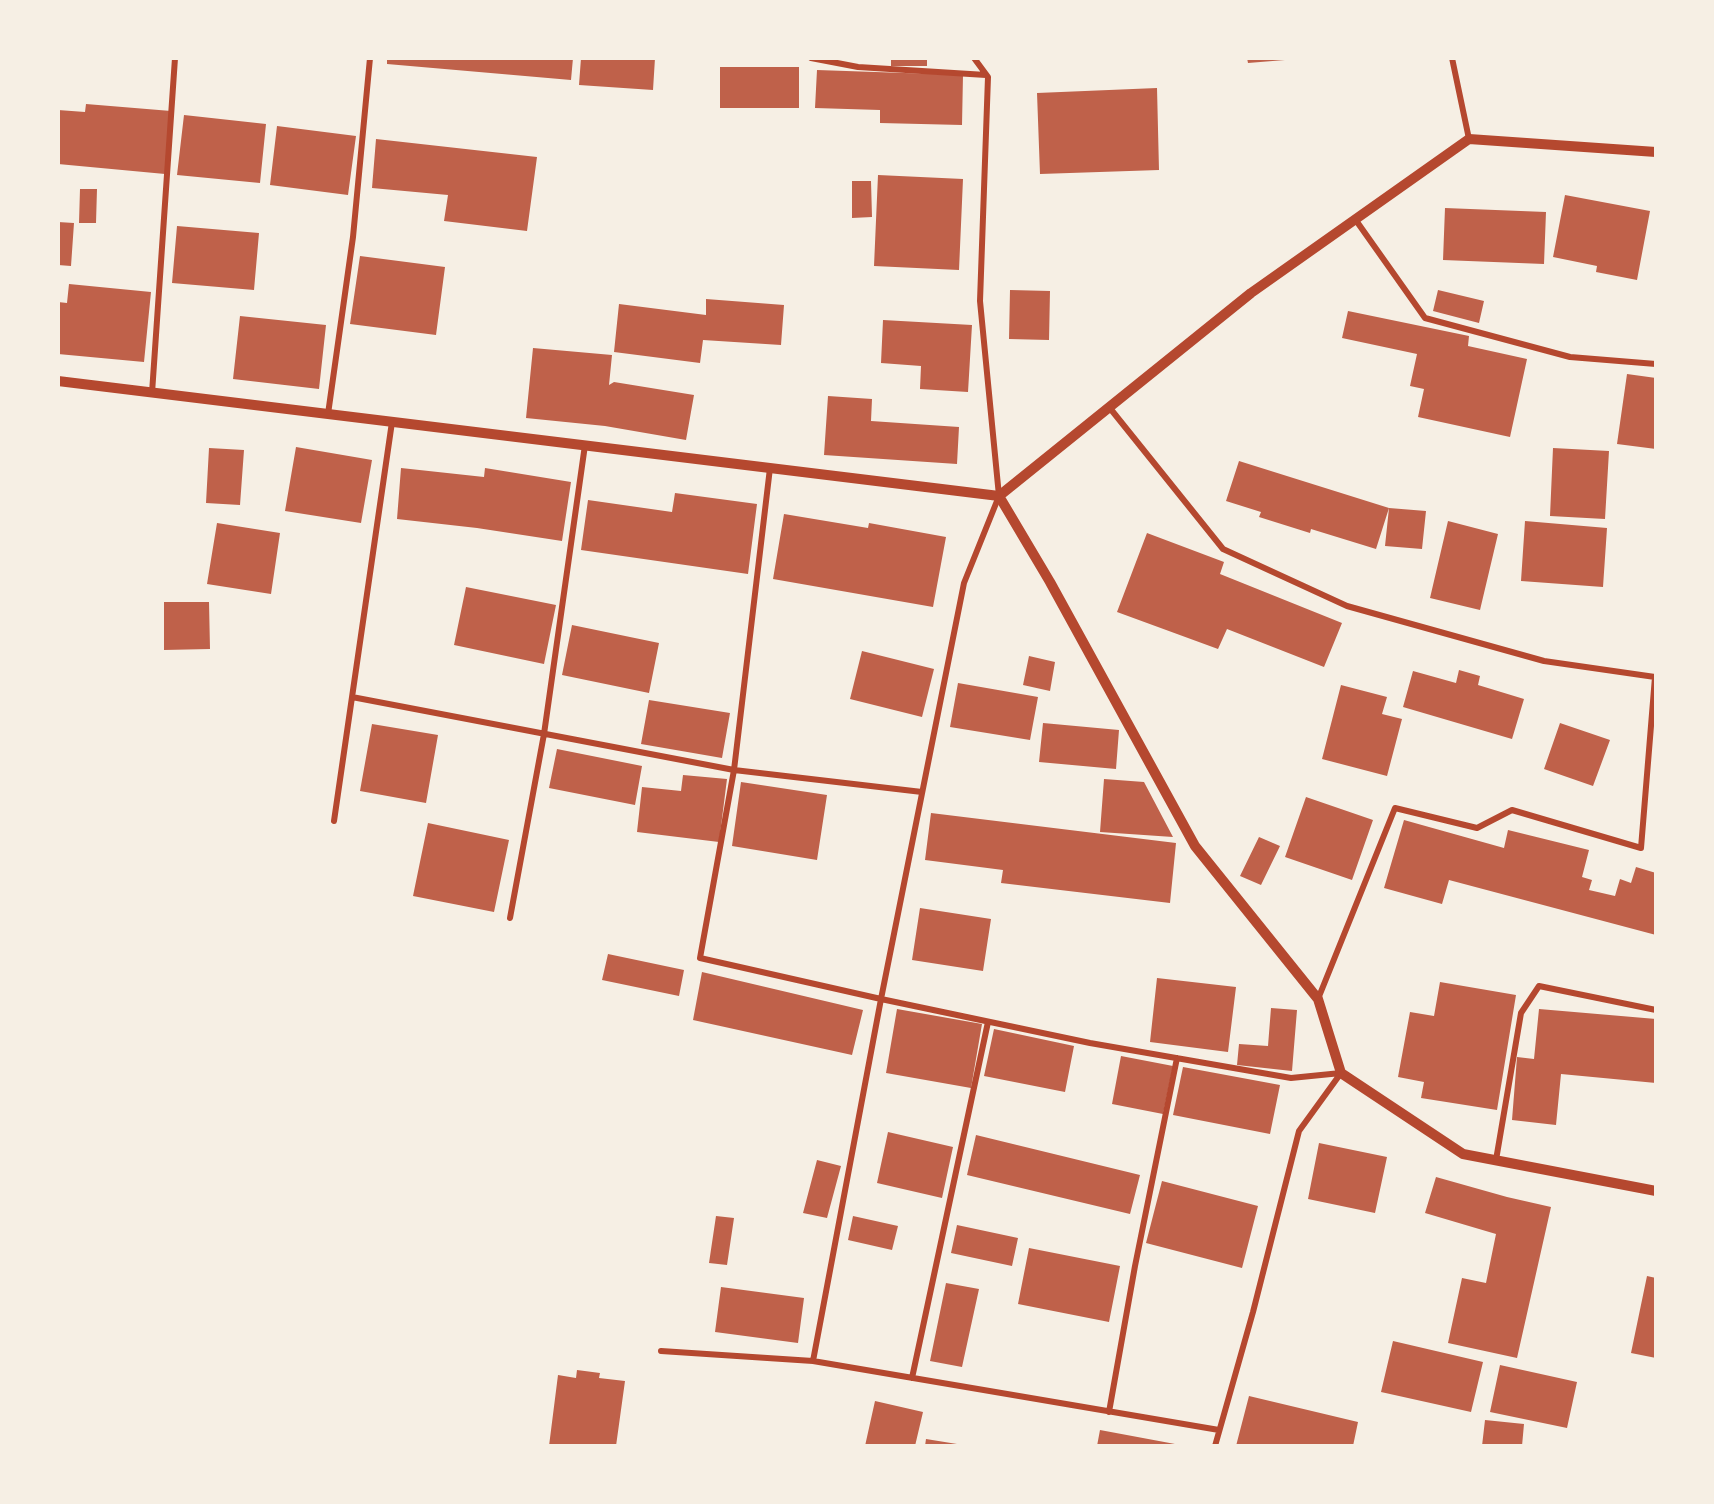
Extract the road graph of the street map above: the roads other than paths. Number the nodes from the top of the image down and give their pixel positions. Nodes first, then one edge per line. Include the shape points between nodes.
1 (175, 58) edge
2 (370, 58) edge
3 (812, 58) edge
4 (974, 58) edge
5 (1452, 58) edge
6 (986, 75) junction
7 (1469, 139) junction
8 (1656, 152) edge
9 (1355, 219) junction
10 (1656, 364) edge
11 (58, 381) edge
12 (152, 393) junction
13 (1109, 407) junction
14 (328, 414) junction
15 (392, 422) junction
16 (585, 445) junction
17 (770, 468) junction
18 (999, 496) junction
19 (352, 698) junction
20 (544, 734) junction
21 (1652, 759) edge
22 (734, 770) junction
23 (922, 792) junction
24 (334, 821) dead end
25 (510, 918) dead end
26 (881, 999) junction
27 (1318, 999) junction
28 (1656, 1010) edge
29 (988, 1022) junction
30 (1177, 1058) junction
31 (1341, 1073) junction
32 (1496, 1160) junction
33 (1656, 1191) edge
34 (661, 1351) dead end
35 (813, 1360) junction
36 (912, 1378) junction
37 (1109, 1412) junction
38 (1219, 1431) junction
39 (1215, 1446) edge

1 - 12 street
2 - 14 street via 353,237
3 - 6 street via 858,67
4 - 6 street
5 - 7 street
6 - 18 street via 980,301
7 - 8 street
7 - 9 street
9 - 10 street via 1425,318 1570,357
9 - 13 street via 1251,293
11 - 12 street
12 - 14 street
13 - 18 street
13 - 21 street via 1223,549 1347,606 1544,661 1655,677
14 - 15 street
15 - 16 street
15 - 19 street
16 - 17 street
16 - 20 street
17 - 18 street
17 - 22 street
18 - 23 street via 964,583
18 - 27 street via 1196,846
19 - 20 street
19 - 24 street
20 - 22 street
20 - 25 street
21 - 27 street via 1641,848 1512,810 1477,828 1395,808
22 - 23 street
22 - 26 street via 700,958
23 - 26 street
26 - 29 street
26 - 35 street
27 - 31 street
28 - 32 street via 1539,986 1521,1013
29 - 30 street
29 - 36 street
30 - 31 street via 1291,1078
30 - 37 street
31 - 32 street via 1463,1154
31 - 38 street via 1299,1131
32 - 33 street
34 - 35 street
35 - 36 street
36 - 37 street
37 - 38 street
38 - 39 street

